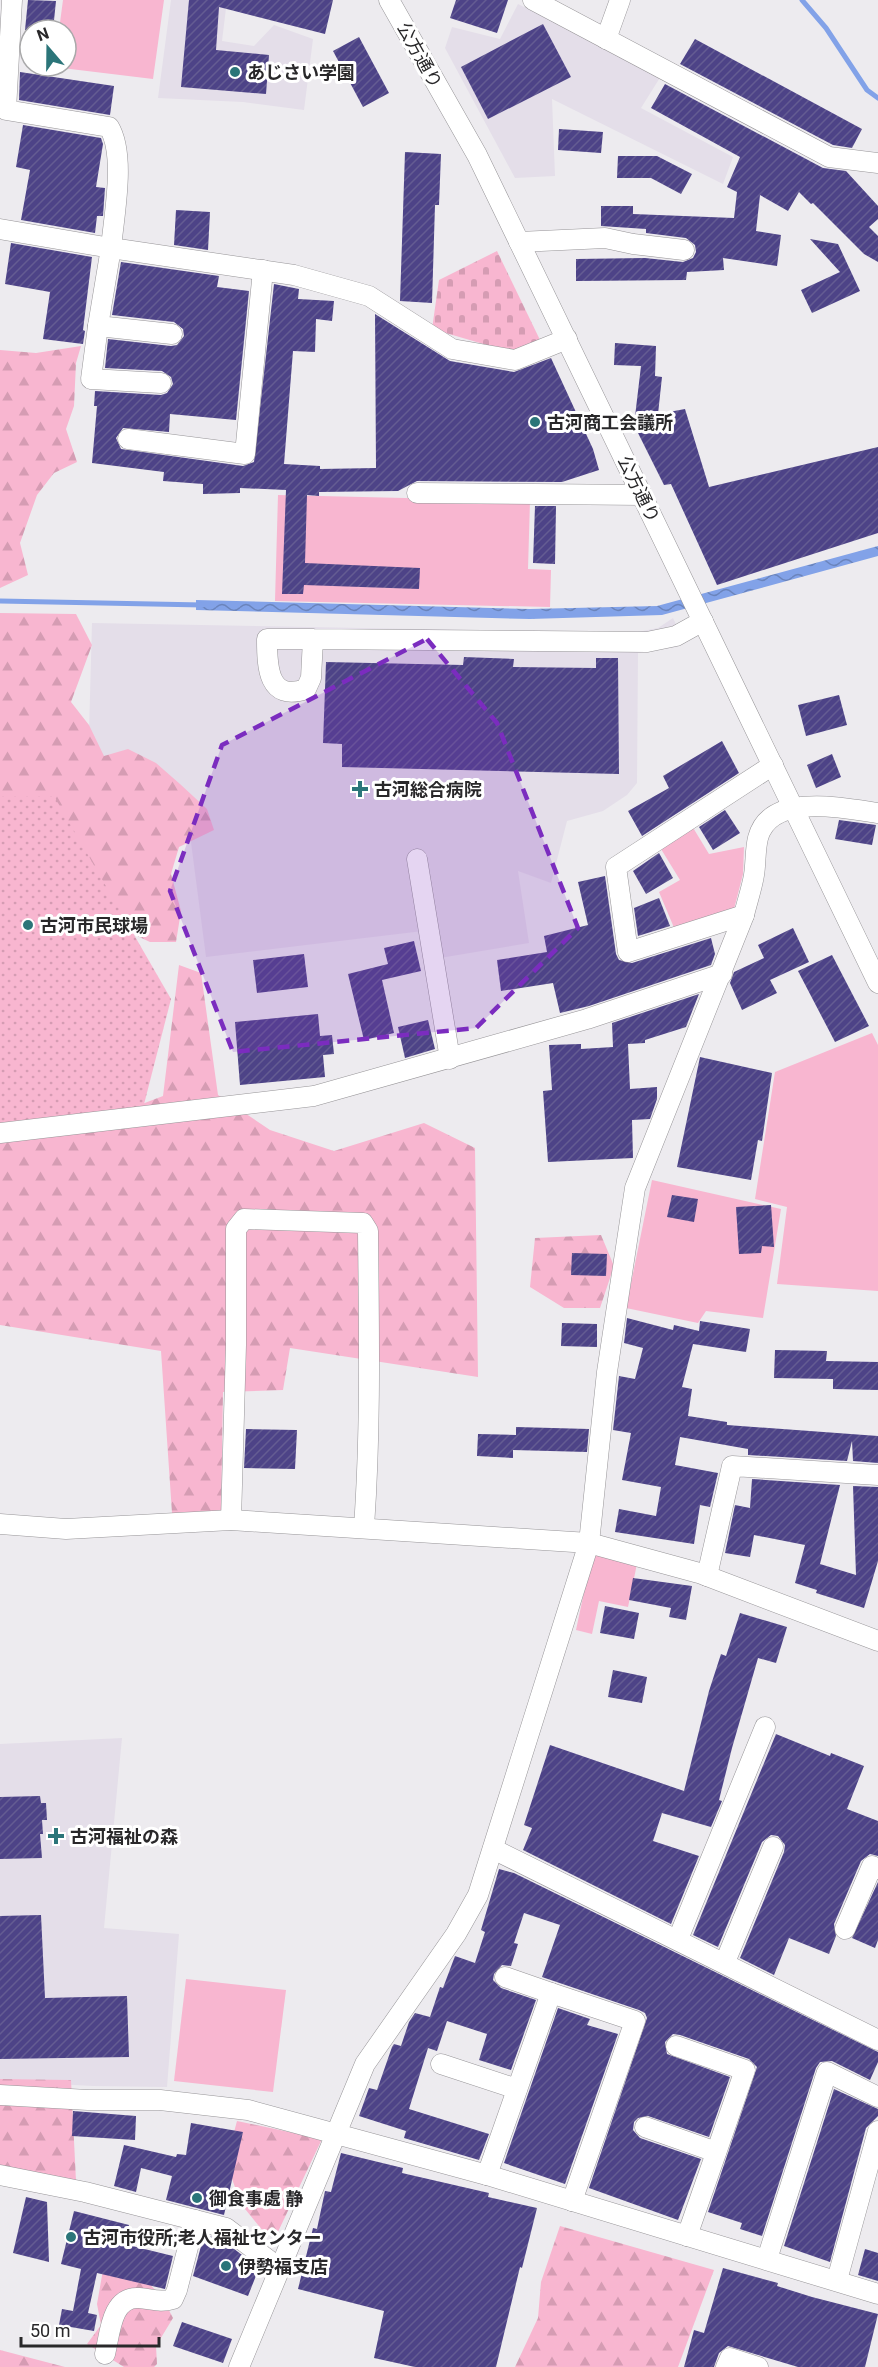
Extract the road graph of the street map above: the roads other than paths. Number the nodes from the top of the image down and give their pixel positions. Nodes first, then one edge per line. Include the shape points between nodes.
1 (12, 0) edge
2 (389, 0) edge
3 (533, 0) edge
4 (620, 0) edge
5 (606, 39) junction
6 (4, 43) edge
7 (878, 163) edge
8 (0, 229) edge
9 (519, 242) junction
10 (111, 248) junction
11 (684, 250) dead end
12 (263, 270) junction
13 (98, 326) junction
14 (172, 334) dead end
15 (567, 339) junction
16 (162, 383) dead end
17 (128, 439) dead end
18 (417, 492) dead end
19 (642, 495) junction
20 (703, 621) junction
21 (313, 639) dead end
22 (772, 765) junction
23 (793, 806) junction
24 (878, 813) edge
25 (417, 859) dead end
26 (744, 915) junction
27 (722, 974) junction
28 (878, 983) edge
29 (450, 1059) junction
30 (0, 1133) edge
31 (878, 1475) edge
32 (231, 1520) junction
33 (0, 1524) edge
34 (364, 1527) junction
35 (589, 1543) junction
36 (707, 1576) junction
37 (878, 1641) edge
38 (765, 1727) dead end
39 (773, 1847) dead end
40 (493, 1849) junction
41 (878, 1869) edge
42 (846, 1929) dead end
43 (678, 1939) junction
44 (725, 1962) junction
45 (506, 1977) dead end
46 (551, 1993) junction
47 (878, 2040) edge
48 (676, 2046) dead end
49 (441, 2064) dead end
50 (517, 2089) junction
51 (0, 2094) edge
52 (878, 2097) edge
53 (645, 2127) dead end
54 (878, 2131) edge
55 (336, 2132) junction
56 (717, 2152) junction
57 (0, 2175) edge
58 (487, 2175) junction
59 (572, 2201) junction
60 (195, 2220) junction
61 (687, 2236) junction
62 (767, 2259) junction
63 (279, 2268) junction
64 (837, 2280) junction
65 (878, 2294) edge
66 (105, 2354) dead end
67 (239, 2367) edge
68 (726, 2367) edge
69 (758, 2367) edge

1 - 6 street
2 - 9 street, 公方通り via 477,155
3 - 5 street
4 - 5 street
5 - 7 street via 830,157
6 - 10 street via 6,110 109,127 115,137 117,166
8 - 10 street
9 - 11 street via 605,238
9 - 15 street, 公方通り
10 - 12 street
10 - 13 street
12 - 15 street via 369,296 452,349 514,360
12 - 17 street via 245,454
13 - 14 street
13 - 16 street via 91,379
15 - 19 street, 公方通り
18 - 19 street
19 - 20 street, 公方通り
20 - 21 street via 676,636 647,642
20 - 22 street, 公方通り
22 - 23 street, 公方通り
22 - 26 street via 616,867 628,952
23 - 24 street
23 - 26 street via 764,825 758,837
23 - 28 street, 公方通り
25 - 29 street
26 - 27 street
27 - 29 street
27 - 35 street via 635,1188 607,1372
29 - 30 street via 314,1096
31 - 36 street via 732,1466
32 - 33 street via 66,1529
32 - 34 street
32 - 34 street via 236,1229 244,1219 363,1223 368,1232 369,1334
34 - 35 street
35 - 36 street
35 - 40 street
36 - 37 street
38 - 43 street
39 - 44 street
40 - 43 street
40 - 55 street via 478,1894 456,1934 364,2064
41 - 42 street via 872,1866
43 - 44 street
44 - 47 street
45 - 46 street
46 - 50 street
46 - 59 street via 634,2021
48 - 56 street via 745,2070
49 - 50 street
50 - 58 street
51 - 55 street via 248,2110
52 - 62 street via 827,2072
53 - 56 street
54 - 64 street
55 - 58 street
55 - 63 street
56 - 61 street
57 - 60 street
58 - 59 street
59 - 61 street
60 - 63 street via 226,2229
60 - 66 street via 172,2300 161,2303 137,2297 124,2302 116,2310
61 - 62 street
62 - 64 street
63 - 67 street
64 - 65 street
68 - 69 street via 730,2358

